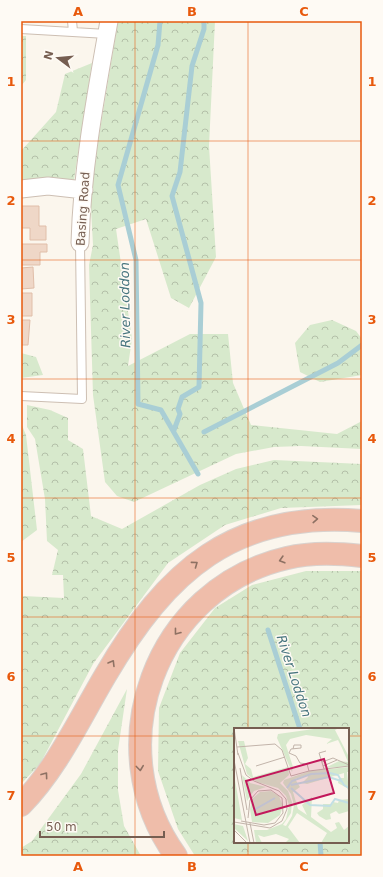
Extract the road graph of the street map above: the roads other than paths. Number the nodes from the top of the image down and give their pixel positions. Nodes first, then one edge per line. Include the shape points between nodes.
1 (72, 21) edge
2 (26, 26) edge
3 (108, 27) edge
4 (73, 31) junction
5 (21, 188) edge
6 (84, 190) junction
7 (80, 243) joint
8 (21, 396) edge
9 (362, 521) edge
10 (362, 556) edge
11 (21, 805) edge
12 (176, 856) edge

1 - 4 lane
2 - 4 lane
3 - 4 lane
3 - 6 street, Basing Road
5 - 6 street via 48,186
6 - 7 street, Basing Road
7 - 8 lane, Basing Road via 82,399
11 -> 9 highway via 53,764 121,648 153,604 185,572 224,546 254,532 311,519
10 -> 12 highway via 303,555 286,558 249,572 234,579 200,606 168,643 147,690 139,735 139,760 154,818

